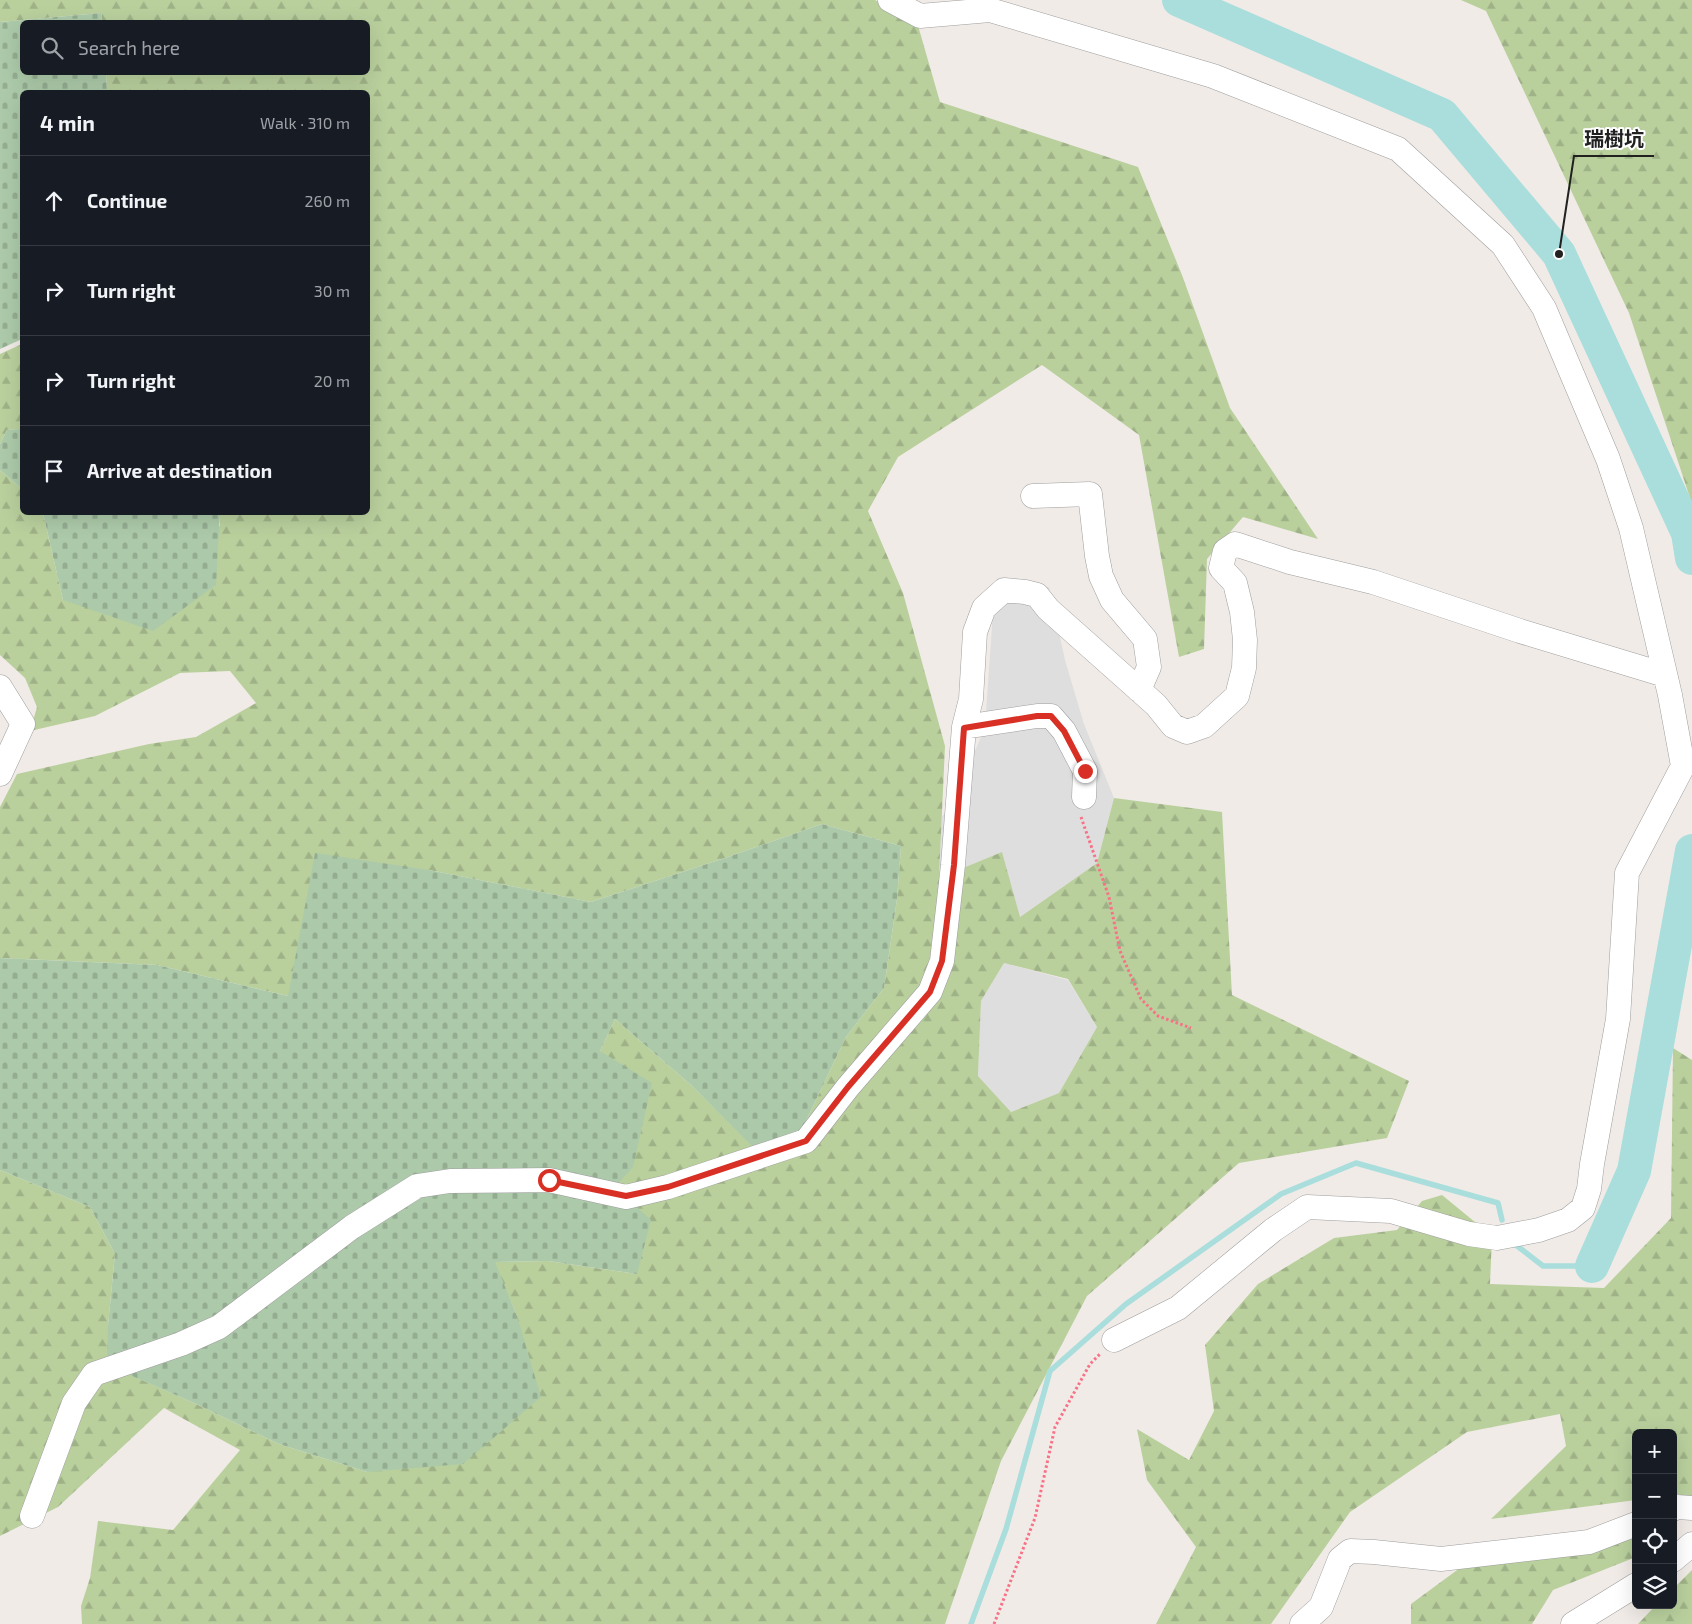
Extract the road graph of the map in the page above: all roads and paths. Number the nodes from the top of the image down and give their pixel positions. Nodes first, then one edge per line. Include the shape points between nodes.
1 (890, 0) edge
2 (1033, 496) dead end
3 (1665, 675) junction
4 (0, 687) edge
5 (1139, 690) junction
6 (964, 728) junction
7 (0, 774) edge
8 (1084, 797) joint
9 (1191, 1028) dead end
10 (1114, 1340) joint
11 (1677, 1507) edge
12 (1692, 1508) edge
13 (32, 1516) dead end
14 (1632, 1526) edge
15 (1692, 1544) edge
16 (1677, 1557) edge
17 (1632, 1588) edge
18 (994, 1624) edge
19 (1302, 1624) edge
20 (1572, 1624) edge

1 - 3 street via 920,16 990,10 1065,32 1213,76 1398,150 1503,245 1544,308 1608,459 1632,528
2 - 5 street via 1090,494 1101,576 1112,600 1145,640 1149,667
3 - 5 street via 1373,582 1290,562 1234,544 1224,551 1221,568 1235,583 1242,612 1244,668 1237,696 1204,726 1186,732 1173,726
3 - 10 street via 1683,766 1628,873 1618,1018 1583,1208 1568,1220 1547,1228 1497,1238 1469,1234 1392,1211 1306,1207 1178,1308
4 - 7 street via 23,724
5 - 6 street via 1048,610 1037,595 1004,590 984,608 975,632 971,700
6 - 8 street via 1051,716 1064,731 1085,771
6 - 13 street via 954,865 942,961 930,992 806,1141 668,1187 626,1196 549,1180 450,1181 417,1186 352,1227 218,1327 181,1344 94,1374 74,1402
8 - 9 path via 1080,814 1083,828 1109,897 1120,951 1141,999 1158,1016
10 - 18 path via 1090,1364 1055,1427 1035,1518
11 - 12 street
14 - 19 street via 1589,1542 1440,1559 1350,1550 1340,1559 1321,1607
15 - 16 street
17 - 20 street

